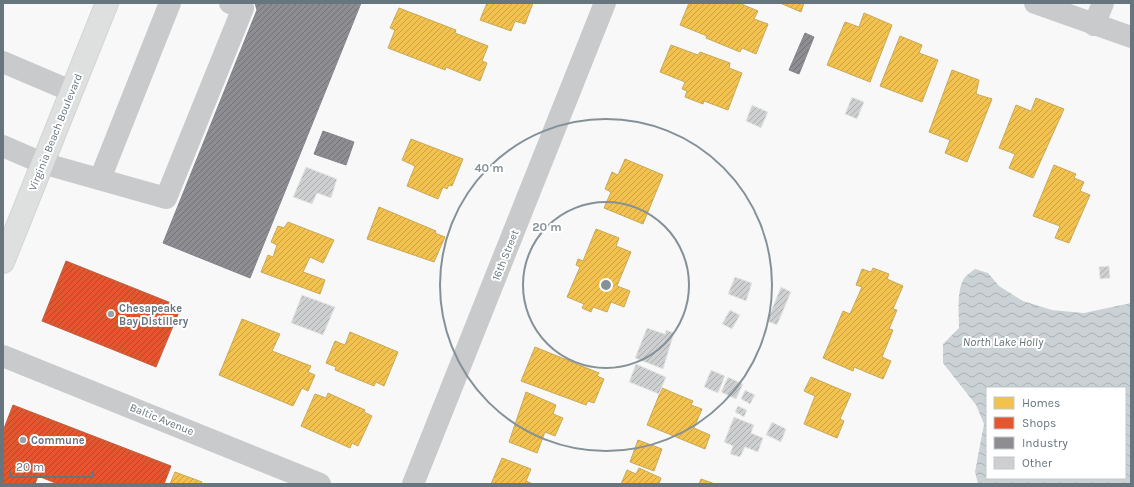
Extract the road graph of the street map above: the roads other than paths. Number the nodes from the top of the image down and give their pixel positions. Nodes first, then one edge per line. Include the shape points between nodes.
1 (107, 3) edge
2 (170, 3) edge
3 (230, 3) edge
4 (606, 3) edge
5 (1035, 3) edge
6 (1102, 3) edge
7 (1094, 25) junction
8 (1131, 37) edge
9 (3, 62) edge
10 (71, 91) junction
11 (3, 146) edge
12 (42, 162) junction
13 (100, 179) junction
14 (3, 262) edge
15 (3, 356) edge
16 (320, 484) edge
17 (413, 484) edge

1 - 10 main road, Virginia Beach Boulevard
2 - 13 street
3 - 13 street via 243,8 166,198
4 - 17 street, 16th Street
5 - 7 street
6 - 7 street
7 - 8 street
9 - 10 street
10 - 12 main road, Virginia Beach Boulevard
11 - 12 street
12 - 13 street
12 - 14 main road, Virginia Beach Boulevard
15 - 16 street, Baltic Avenue

